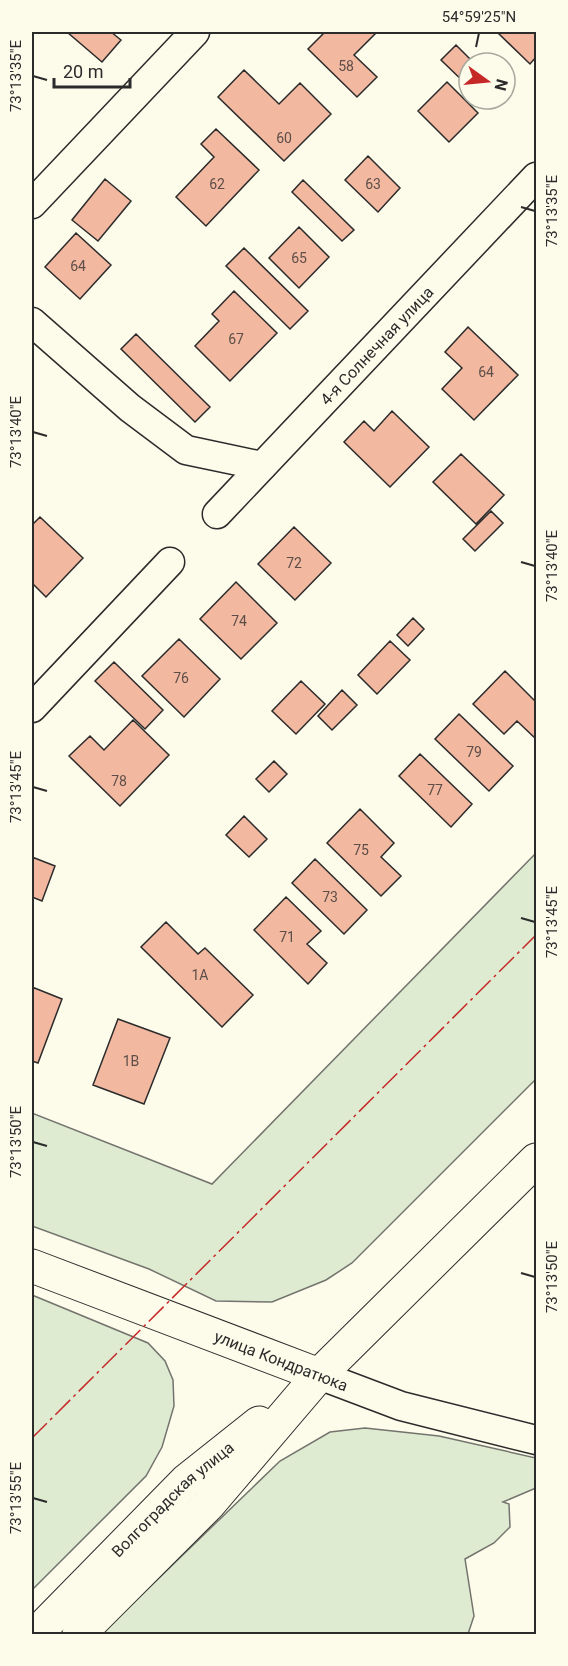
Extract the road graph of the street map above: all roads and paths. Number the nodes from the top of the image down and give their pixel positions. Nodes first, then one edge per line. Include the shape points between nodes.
1 (195, 32) edge
2 (537, 177) edge
3 (32, 204) edge
4 (32, 322) edge
5 (262, 465) junction
6 (217, 514) dead end
7 (170, 562) dead end
8 (32, 708) edge
9 (537, 1160) edge
10 (32, 1266) edge
11 (319, 1375) junction
12 (537, 1440) edge
13 (36, 1635) edge
14 (79, 1635) edge

1 - 3 street
2 - 5 street, 4-я Солнечная улица
4 - 5 street via 130,408 186,450
5 - 6 street, 4-я Солнечная улица
7 - 8 street
9 - 11 main road, Волгоградская улица
10 - 11 main road, улица Кондратюка
11 - 12 street, улица Кондратюка via 401,1406
11 - 13 main road, Волгоградская улица via 186,1481
11 - 14 main road, Волгоградская улица via 209,1504

